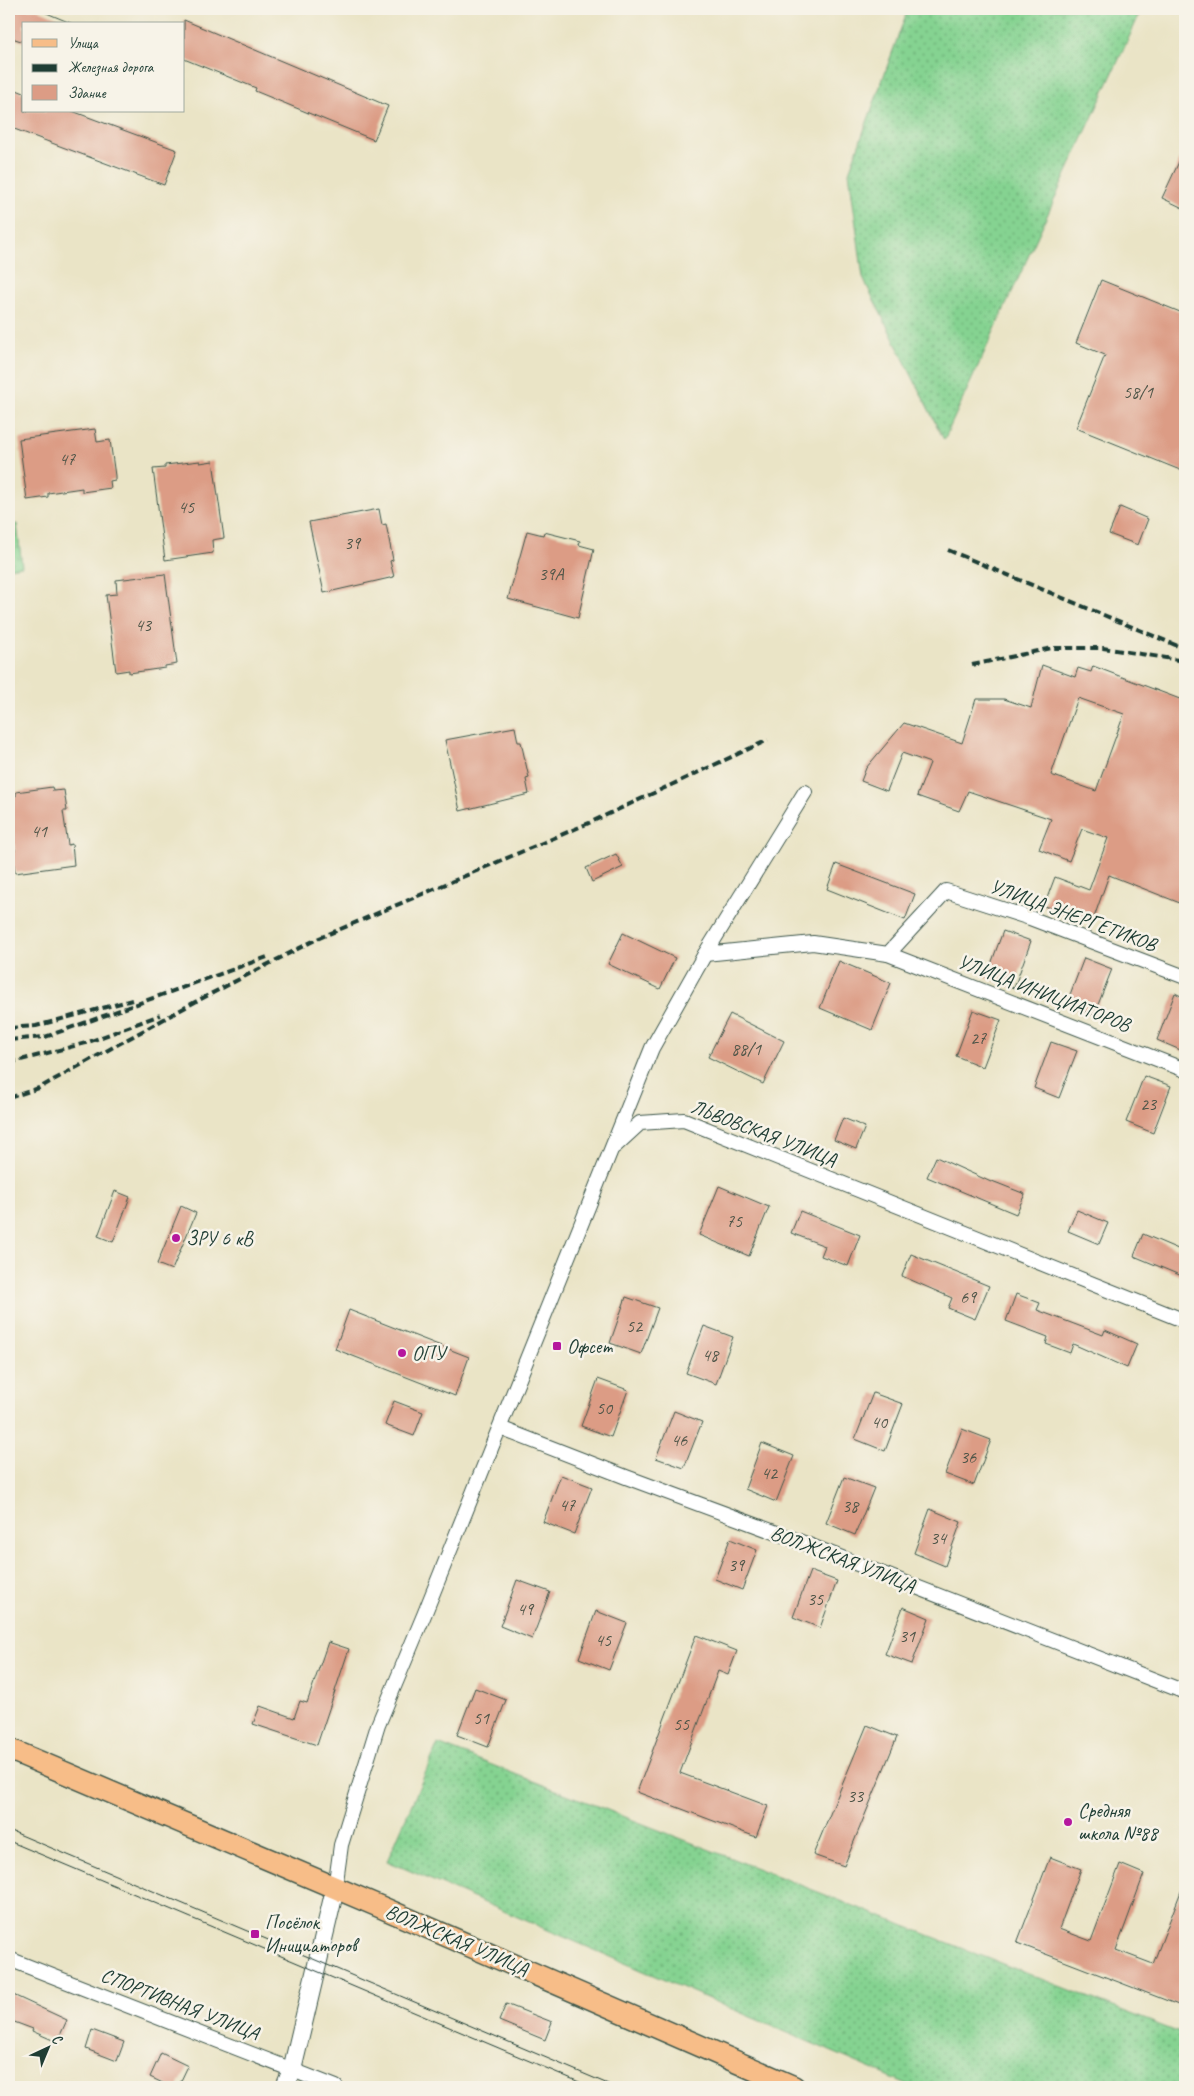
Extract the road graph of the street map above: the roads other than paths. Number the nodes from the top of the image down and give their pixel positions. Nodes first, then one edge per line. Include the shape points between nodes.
1 (805, 792) dead end
2 (705, 954) junction
3 (888, 954) junction
4 (1185, 977) edge
5 (1185, 1070) edge
6 (612, 1148) junction
7 (1185, 1321) edge
8 (500, 1428) junction
9 (1185, 1692) edge
10 (9, 1749) edge
11 (335, 1889) junction
12 (9, 1959) edge
13 (292, 2070) junction
14 (285, 2087) edge
15 (336, 2087) edge
16 (794, 2087) edge

1 - 2 street
2 - 3 street, УЛИЦА ИНИЦИАТОРОВ via 813,943
2 - 6 street via 652,1048
3 - 4 street, УЛИЦА ЭНЕРГЕТИКОВ via 946,891 1030,918
3 - 5 street, УЛИЦА ИНИЦИАТОРОВ
6 - 7 street, ЛЬВОВСКАЯ УЛИЦА via 640,1123 684,1120
6 - 8 street, ЛЬВОВСКАЯ УЛИЦА
8 - 9 street, ВОЛЖСКАЯ УЛИЦА
8 - 11 street, ЛЬВОВСКАЯ УЛИЦА via 378,1725 341,1846
10 - 11 main road, ВОЛЖСКАЯ УЛИЦА
11 - 13 street
11 - 16 main road, ВОЛЖСКАЯ УЛИЦА
12 - 13 street, СПОРТИВНАЯ УЛИЦА
13 - 14 street
13 - 15 street, СПОРТИВНАЯ УЛИЦА

